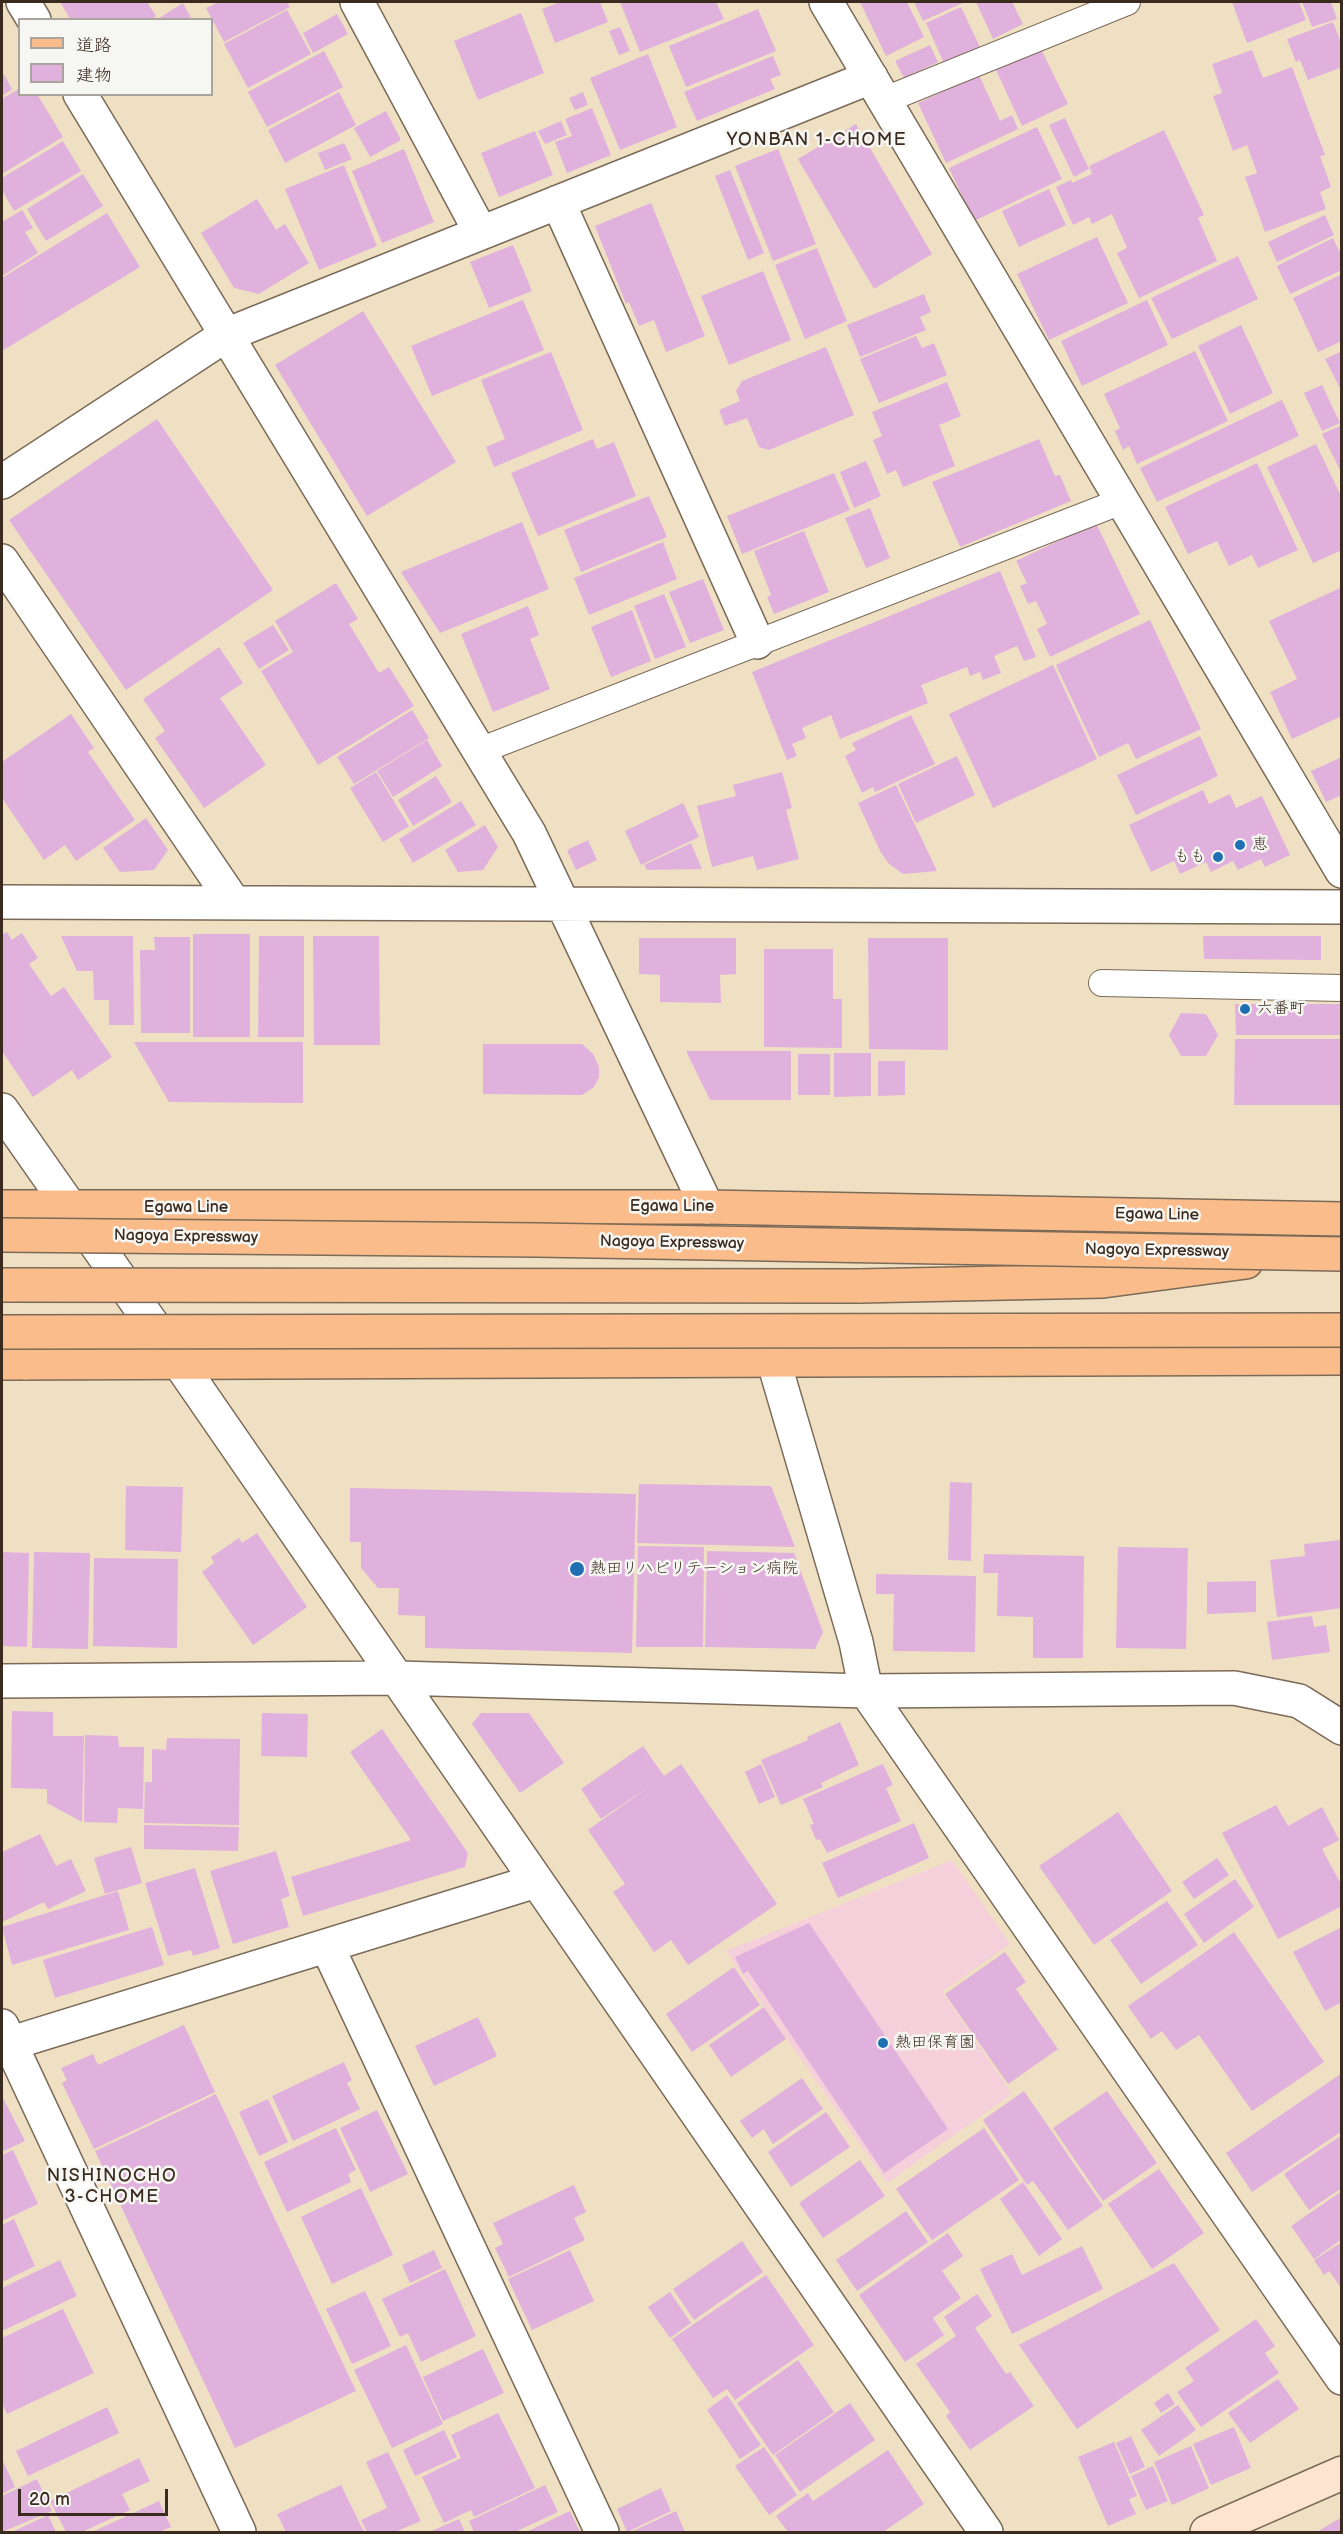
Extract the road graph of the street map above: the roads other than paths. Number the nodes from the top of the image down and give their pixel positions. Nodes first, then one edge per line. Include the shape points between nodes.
1 (23, 2) edge
2 (357, 2) edge
3 (826, 2) edge
4 (1127, 2) edge
5 (33, 18) edge
6 (878, 89) junction
7 (81, 96) edge
8 (558, 202) junction
9 (482, 233) junction
10 (226, 334) junction
11 (2, 482) edge
12 (1122, 501) junction
13 (2, 561) edge
14 (757, 642) junction
15 (479, 751) junction
16 (1341, 871) edge
17 (2, 902) edge
18 (234, 903) junction
19 (564, 904) junction
20 (1341, 907) edge
21 (1102, 983) dead end
22 (1341, 988) edge
23 (2, 1110) edge
24 (2, 1207) edge
25 (707, 1207) junction
26 (72, 1208) junction
27 (1341, 1219) edge
28 (2, 1235) edge
29 (1341, 1252) edge
30 (2, 1285) edge
31 (1341, 1330) edge
32 (2, 1332) edge
33 (1341, 1358) edge
34 (773, 1359) junction
35 (10, 1360) edge
36 (180, 1364) junction
37 (397, 1678) junction
38 (2, 1681) edge
39 (866, 1692) junction
40 (1341, 1728) edge
41 (536, 1881) junction
42 (327, 1946) junction
43 (4, 2038) edge
44 (1341, 2378) edge
45 (1341, 2473) edge
46 (239, 2532) edge
47 (602, 2532) edge
48 (986, 2532) edge
49 (1207, 2532) edge

1 - 5 street
2 - 9 street
3 - 6 street
4 - 6 lane
6 - 8 street
6 - 12 street
7 - 10 street
8 - 9 street
8 - 14 street
9 - 10 street
10 - 11 street
10 - 15 street
12 - 14 lane
12 - 16 street
13 - 18 street
14 - 15 lane
15 - 19 street via 529,832
17 - 18 street
18 - 19 street
19 - 20 street
19 - 25 street
21 - 22 lane
23 - 26 street
24 - 26 main road, Egawa Line
25 - 26 main road, Egawa Line
25 - 27 main road, Egawa Line
26 - 36 street
28 - 29 main road, Nagoya Expressway, bridge
29 - 30 main road, bridge via 1103,1281 859,1286
31 - 32 main road, bridge
33 - 34 main road
34 - 36 main road
34 - 39 street via 856,1642
35 - 36 main road
36 - 37 street
37 - 38 street
37 - 39 street
37 - 41 street
39 - 40 street via 1234,1688 1299,1701
39 - 44 street
41 - 42 street
41 - 48 street
42 - 43 street
42 - 47 street
43 - 46 street
45 - 49 street

